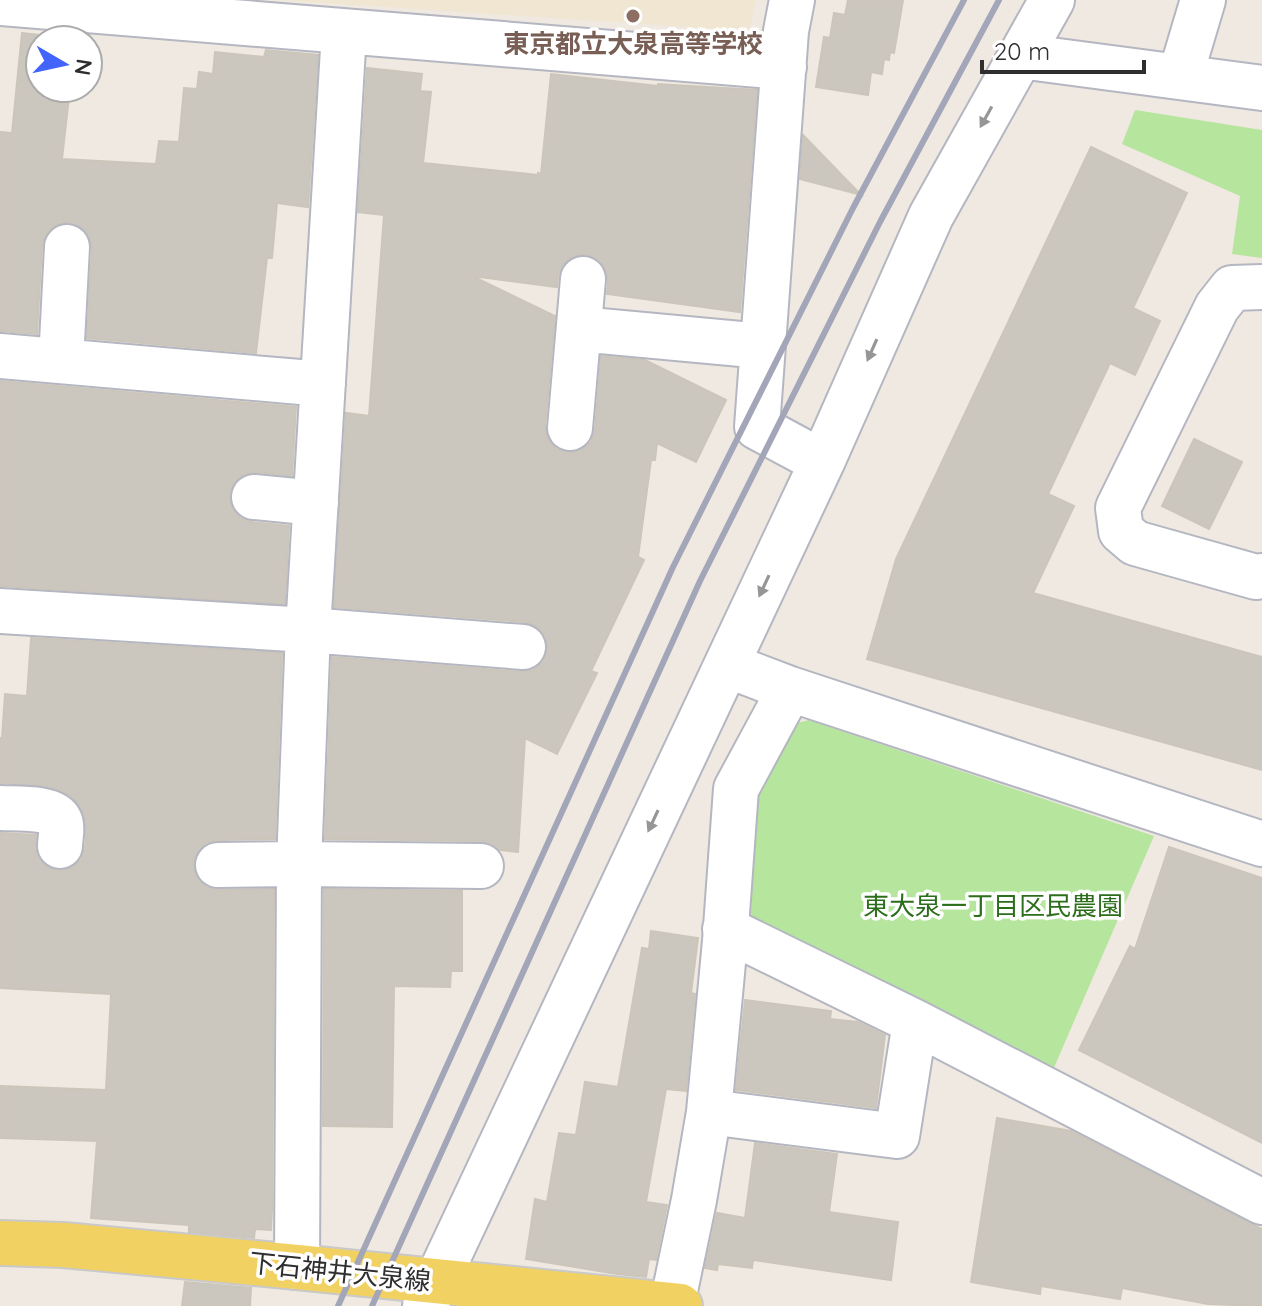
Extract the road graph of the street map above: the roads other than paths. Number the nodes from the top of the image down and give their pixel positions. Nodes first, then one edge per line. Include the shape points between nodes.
1 (792, 0) edge
2 (1052, 0) edge
3 (1203, 0) edge
4 (0, 3) edge
5 (344, 32) junction
6 (1020, 56) junction
7 (784, 67) junction
8 (1180, 77) junction
9 (1262, 88) edge
10 (67, 247) dead end
11 (583, 279) dead end
12 (1262, 287) edge
13 (579, 329) junction
14 (763, 346) junction
15 (0, 356) edge
16 (61, 361) junction
17 (323, 384) junction
18 (570, 428) dead end
19 (822, 462) junction
20 (254, 497) dead end
21 (316, 503) junction
22 (1262, 576) edge
23 (0, 611) edge
24 (308, 630) junction
25 (523, 647) dead end
26 (727, 665) junction
27 (790, 689) junction
28 (0, 808) edge
29 (1262, 844) edge
30 (60, 846) dead end
31 (299, 864) junction
32 (218, 865) dead end
33 (481, 866) dead end
34 (725, 929) junction
35 (915, 1022) junction
36 (709, 1112) junction
37 (1262, 1202) edge
38 (0, 1243) edge
39 (297, 1267) junction
40 (431, 1294) edge
41 (613, 1302) edge
42 (672, 1305) edge
43 (680, 1306) edge

1 - 7 street
2 - 6 street
3 - 8 street
4 - 5 street
5 - 7 street
5 - 17 street
6 - 8 street
6 -> 19 street via 931,216
7 - 14 street
8 - 9 street
10 - 16 street
11 - 13 street
12 - 22 street via 1232,288 1217,307 1118,508 1121,531 1135,543
13 - 14 street
13 - 18 street
14 - 19 street via 757,427
15 - 16 street
16 - 17 street
17 - 21 street
19 -> 26 street
20 - 21 street
21 - 24 street
23 - 24 street
24 - 25 street
24 - 31 street
26 - 27 street
26 -> 40 street
27 - 29 street
27 - 34 street via 736,789
28 - 30 street via 56,815
31 - 32 street
31 - 33 street
31 - 39 street
34 - 35 street
34 - 36 street
35 - 36 street via 897,1136
35 - 37 street
36 - 42 street
38 - 39 main road, 下石神井大泉線
39 - 40 main road, 下石神井大泉線
40 - 41 main road, 下石神井大泉線
41 - 42 main road, 下石神井大泉線
42 - 43 main road, 下石神井大泉線

